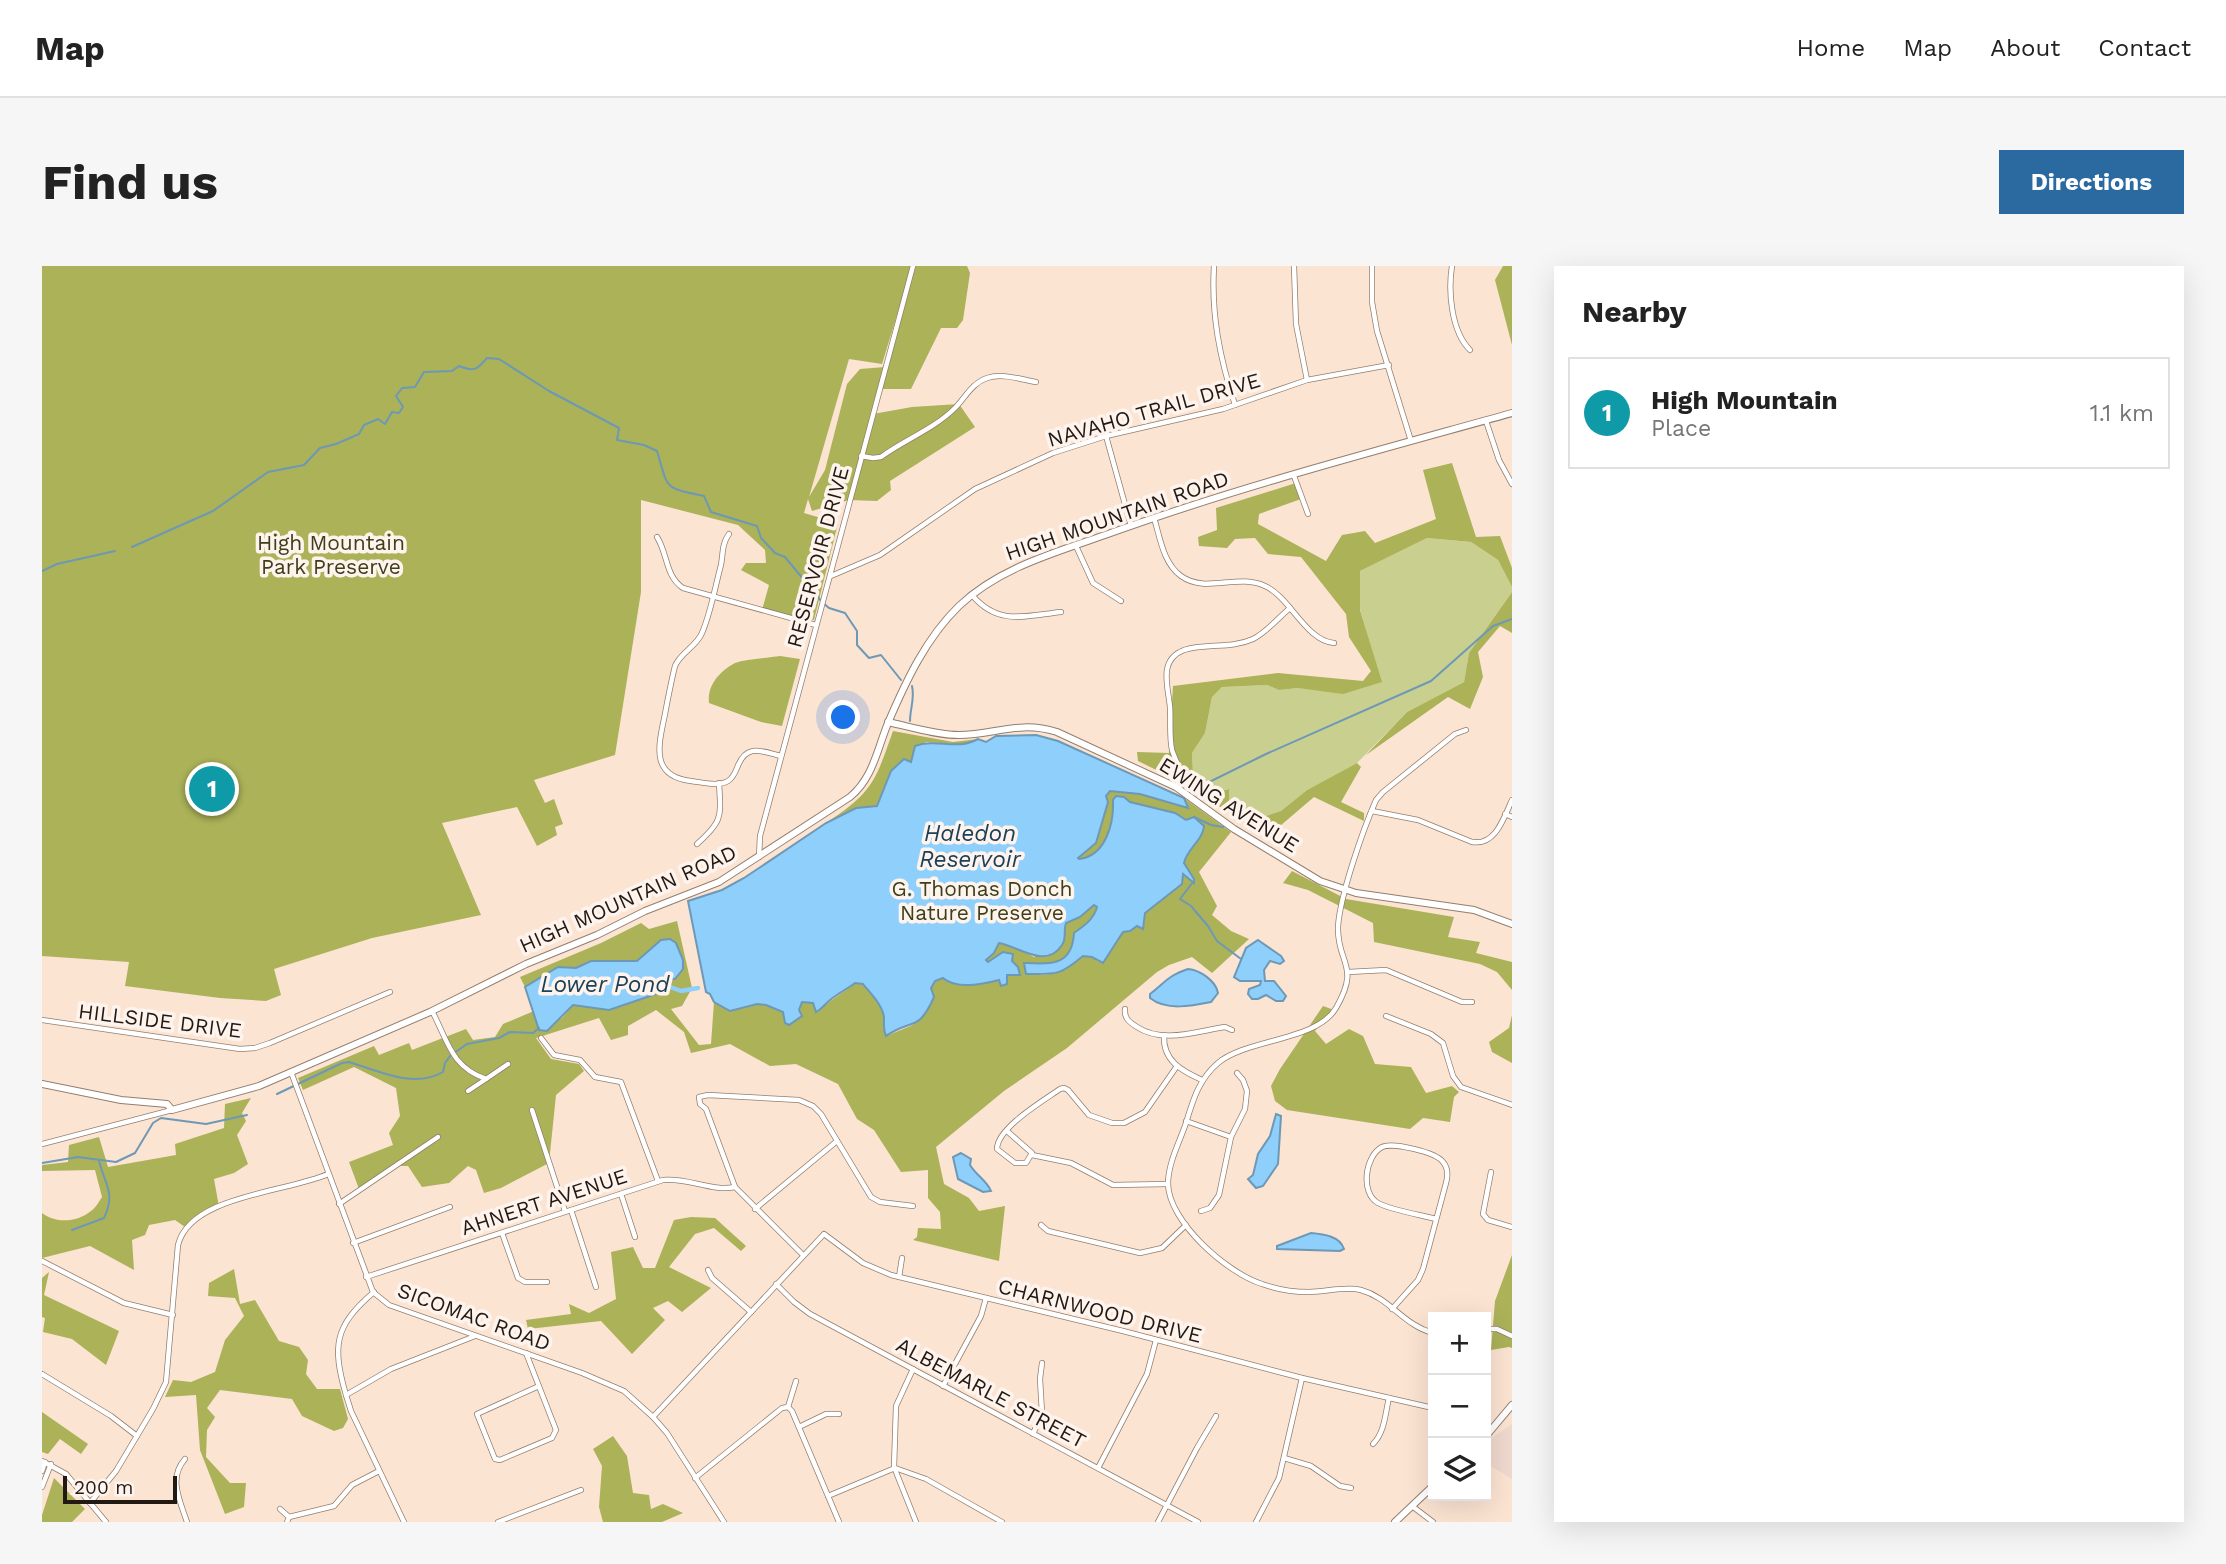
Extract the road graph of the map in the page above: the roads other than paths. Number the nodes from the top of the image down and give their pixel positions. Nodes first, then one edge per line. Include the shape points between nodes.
1 (913, 266) edge
2 (1214, 266) edge
3 (1294, 266) edge
4 (1372, 266) edge
5 (1452, 266) edge
6 (1470, 350) dead end
7 (1389, 365) junction
8 (1307, 380) junction
9 (1036, 382) dead end
10 (1235, 405) junction
11 (1512, 413) edge
12 (1486, 421) junction
13 (1106, 436) junction
14 (1411, 441) junction
15 (861, 456) junction
16 (1294, 476) junction
17 (1512, 484) edge
18 (1308, 514) dead end
19 (1154, 518) junction
20 (1131, 526) junction
21 (729, 534) dead end
22 (657, 537) dead end
23 (1076, 546) junction
24 (830, 577) junction
25 (972, 595) junction
26 (712, 596) junction
27 (1121, 601) dead end
28 (1290, 608) junction
29 (1061, 612) dead end
30 (816, 625) junction
31 (1334, 643) dead end
32 (888, 722) junction
33 (1466, 730) dead end
34 (781, 757) junction
35 (719, 783) junction
36 (1176, 788) junction
37 (1512, 800) edge
38 (1372, 811) junction
39 (1505, 814) junction
40 (1512, 817) edge
41 (696, 844) dead end
42 (759, 857) junction
43 (1345, 890) junction
44 (1512, 924) edge
45 (1348, 972) junction
46 (390, 992) dead end
47 (1472, 1002) dead end
48 (1125, 1009) dead end
49 (432, 1011) junction
50 (1386, 1016) dead end
51 (42, 1020) edge
52 (1232, 1030) dead end
53 (1164, 1036) junction
54 (541, 1038) dead end
55 (508, 1064) dead end
56 (1177, 1066) junction
57 (291, 1072) junction
58 (1237, 1073) dead end
59 (486, 1079) junction
60 (1202, 1080) junction
61 (42, 1084) edge
62 (468, 1091) dead end
63 (1512, 1105) edge
64 (172, 1110) junction
65 (532, 1110) dead end
66 (1186, 1121) junction
67 (1007, 1131) junction
68 (438, 1137) dead end
69 (1231, 1137) junction
70 (837, 1141) junction
71 (42, 1144) edge
72 (1032, 1155) junction
73 (1491, 1172) dead end
74 (328, 1174) junction
75 (658, 1181) junction
76 (1168, 1184) junction
77 (734, 1186) junction
78 (621, 1194) junction
79 (339, 1204) junction
80 (913, 1206) dead end
81 (450, 1207) dead end
82 (755, 1209) junction
83 (568, 1210) junction
84 (1201, 1212) dead end
85 (1436, 1219) junction
86 (1041, 1225) dead end
87 (1186, 1225) junction
88 (1512, 1227) edge
89 (502, 1233) junction
90 (635, 1237) dead end
91 (353, 1243) junction
92 (803, 1255) junction
93 (902, 1258) dead end
94 (42, 1261) edge
95 (708, 1270) dead end
96 (366, 1277) junction
97 (899, 1277) junction
98 (547, 1282) dead end
99 (776, 1284) junction
100 (596, 1287) dead end
101 (374, 1292) junction
102 (986, 1298) junction
103 (1392, 1309) junction
104 (751, 1311) junction
105 (173, 1315) junction
106 (1491, 1330) edge
107 (1428, 1331) edge
108 (476, 1335) junction
109 (1512, 1336) edge
110 (1156, 1340) junction
111 (525, 1353) junction
112 (1042, 1363) dead end
113 (912, 1369) junction
114 (42, 1374) edge
115 (1302, 1378) junction
116 (796, 1381) dead end
117 (539, 1386) junction
118 (943, 1386) junction
119 (346, 1395) junction
120 (1389, 1398) junction
121 (1512, 1405) edge
122 (788, 1407) junction
123 (1428, 1407) edge
124 (839, 1414) dead end
125 (1216, 1416) dead end
126 (653, 1417) junction
127 (799, 1427) junction
128 (1491, 1430) edge
129 (1033, 1434) junction
130 (136, 1436) junction
131 (1373, 1444) dead end
132 (1284, 1458) junction
133 (185, 1459) dead end
134 (46, 1463) edge
135 (895, 1468) junction
136 (1098, 1468) junction
137 (42, 1471) edge
138 (379, 1471) junction
139 (695, 1478) junction
140 (42, 1487) edge
141 (1351, 1488) dead end
142 (581, 1490) dead end
143 (1428, 1491) edge
144 (828, 1496) junction
145 (90, 1503) junction
146 (1167, 1505) junction
147 (1412, 1506) junction
148 (280, 1509) dead end
149 (288, 1520) edge
150 (106, 1522) edge
151 (187, 1522) edge
152 (404, 1522) edge
153 (498, 1522) edge
154 (724, 1522) edge
155 (839, 1522) edge
156 (916, 1522) edge
157 (1002, 1522) edge
158 (1158, 1522) edge
159 (1198, 1522) edge
160 (1256, 1522) edge
161 (1395, 1522) edge
162 (1433, 1522) edge

1 - 15 street, RESERVOIR DRIVE
2 - 10 street via 1217,340
3 - 8 street via 1295,317
4 - 7 street via 1374,315
5 - 6 street via 1454,313 1462,341
7 - 8 street, NAVAHO TRAIL DRIVE
7 - 14 street
8 - 10 street, NAVAHO TRAIL DRIVE
9 - 15 street via 987,378 941,419 881,457
10 - 13 street, NAVAHO TRAIL DRIVE
11 - 12 main road, HIGH MOUNTAIN ROAD
12 - 14 main road, HIGH MOUNTAIN ROAD
12 - 17 street
13 - 20 street
13 - 24 street, NAVAHO TRAIL DRIVE via 1053,453 983,485 880,555
14 - 16 main road, HIGH MOUNTAIN ROAD
15 - 24 street, RESERVOIR DRIVE
16 - 18 street
16 - 19 main road, HIGH MOUNTAIN ROAD
19 - 20 main road, HIGH MOUNTAIN ROAD
19 - 28 street via 1166,557 1183,577 1202,584 1259,583
20 - 23 main road, HIGH MOUNTAIN ROAD
21 - 26 street
22 - 26 street via 674,580 687,590
23 - 25 main road, HIGH MOUNTAIN ROAD via 1004,573
23 - 27 street via 1093,583
24 - 30 street, RESERVOIR DRIVE
25 - 29 street via 1000,616
25 - 32 main road, HIGH MOUNTAIN ROAD via 927,645
26 - 30 street
26 - 35 street via 702,632 675,666 658,751 663,766 675,777
28 - 31 street via 1317,637
28 - 36 street via 1252,639 1188,649 1171,660 1165,679 1171,742 1181,775
30 - 34 street, RESERVOIR DRIVE
32 - 36 main road, EWING AVENUE via 958,735 1019,727 1049,730
32 - 42 main road, HIGH MOUNTAIN ROAD via 860,788
33 - 38 street via 1383,792
34 - 35 street via 749,751 731,778
34 - 42 street, RESERVOIR DRIVE via 760,836
35 - 41 street via 718,822
36 - 43 main road, EWING AVENUE via 1309,876
37 - 39 street
38 - 39 street via 1418,820 1480,843 1491,838
38 - 43 street
39 - 40 street
42 - 49 main road, HIGH MOUNTAIN ROAD via 719,882 664,902
43 - 44 main road, EWING AVENUE via 1462,908
43 - 45 street via 1338,930
45 - 47 street via 1386,970
45 - 60 street via 1344,993 1330,1017 1230,1055
46 - 51 street, HILLSIDE DRIVE via 250,1048
48 - 53 street via 1126,1017 1139,1028
49 - 57 main road, HIGH MOUNTAIN ROAD
49 - 59 street via 452,1055
50 - 63 street via 1443,1043 1461,1087
52 - 53 street via 1225,1027
53 - 56 street via 1166,1055
54 - 75 street via 554,1055 580,1060 595,1077 621,1082
55 - 59 street
56 - 60 street
56 - 67 street via 1145,1112 1124,1123 1112,1124 1089,1115 1064,1088 1018,1118
57 - 64 main road, HIGH MOUNTAIN ROAD via 245,1091
57 - 74 street, SICOMAC ROAD
58 - 69 street via 1245,1085 1246,1104
59 - 62 street
60 - 66 street
61 - 64 main road via 167,1104
64 - 71 street, HIGH MOUNTAIN ROAD
65 - 83 street
66 - 69 street
66 - 76 street
67 - 72 street
67 - 72 street via 997,1149 1020,1164
68 - 79 street
69 - 84 street via 1219,1195
70 - 77 street via 817,1110 804,1101 699,1097
70 - 80 street via 871,1197
70 - 82 street
72 - 76 street via 1071,1163 1113,1185
73 - 88 street via 1484,1217
74 - 79 street, SICOMAC ROAD
74 - 105 street via 241,1197 188,1225 178,1245
75 - 77 street, AHNERT AVENUE via 675,1178
75 - 78 street, AHNERT AVENUE
76 - 87 street
77 - 82 street
78 - 83 street, AHNERT AVENUE
78 - 90 street
79 - 91 street, SICOMAC ROAD
81 - 91 street
82 - 92 street
83 - 89 street, AHNERT AVENUE
83 - 100 street
85 - 85 street via 1448,1177 1443,1161 1390,1144 1377,1151 1365,1184 1371,1197
85 - 103 street via 1420,1276
86 - 87 street via 1048,1231 1140,1253 1161,1248
87 - 103 street via 1225,1265 1260,1284 1309,1292 1354,1289 1371,1293
89 - 96 street, AHNERT AVENUE
89 - 98 street via 518,1278
91 - 96 street, SICOMAC ROAD
92 - 97 street, CHARNWOOD DRIVE via 827,1235 863,1263
92 - 99 street, CHARNWOOD DRIVE
93 - 97 street
94 - 105 street via 124,1303
95 - 104 street
96 - 101 street, SICOMAC ROAD
97 - 102 street, CHARNWOOD DRIVE
99 - 104 street, CHARNWOOD DRIVE
99 - 113 street, ALBEMARLE STREET via 810,1314
101 - 108 street, SICOMAC ROAD via 389,1305
101 - 119 street via 353,1311 340,1336 338,1364
102 - 110 street, CHARNWOOD DRIVE
102 - 118 street
103 - 107 street
104 - 126 street, CHARNWOOD DRIVE
105 - 130 street via 167,1378
106 - 109 street
108 - 111 street, SICOMAC ROAD
108 - 119 street via 385,1372
110 - 115 street, CHARNWOOD DRIVE
110 - 136 street via 1147,1374
111 - 117 street
111 - 126 street, SICOMAC ROAD via 612,1384
112 - 129 street via 1042,1413
113 - 118 street, ALBEMARLE STREET
113 - 135 street via 896,1406
114 - 130 street
115 - 120 street, CHARNWOOD DRIVE
115 - 132 street
116 - 122 street
117 - 117 street via 477,1413 495,1460 555,1435
118 - 129 street, ALBEMARLE STREET
119 - 138 street
120 - 123 street, CHARNWOOD DRIVE
120 - 131 street via 1379,1438
121 - 128 main road
122 - 127 street
122 - 139 street
124 - 127 street via 826,1414
125 - 146 street
126 - 139 street, SICOMAC ROAD
127 - 144 street
129 - 136 street, ALBEMARLE STREET
130 - 145 street
132 - 141 street via 1311,1466 1340,1486
132 - 160 street via 1277,1485
133 - 151 street via 175,1487
134 - 137 street
134 - 140 street
134 - 145 street via 66,1474
135 - 144 street
135 - 156 street
135 - 157 street via 926,1479
136 - 146 street, ALBEMARLE STREET
138 - 149 street via 352,1485 330,1508
138 - 152 street
139 - 154 street, SICOMAC ROAD
142 - 153 street
143 - 147 main road
144 - 155 street
145 - 150 street
146 - 158 street
146 - 159 street, ALBEMARLE STREET
147 - 161 main road
147 - 162 street
148 - 149 street

